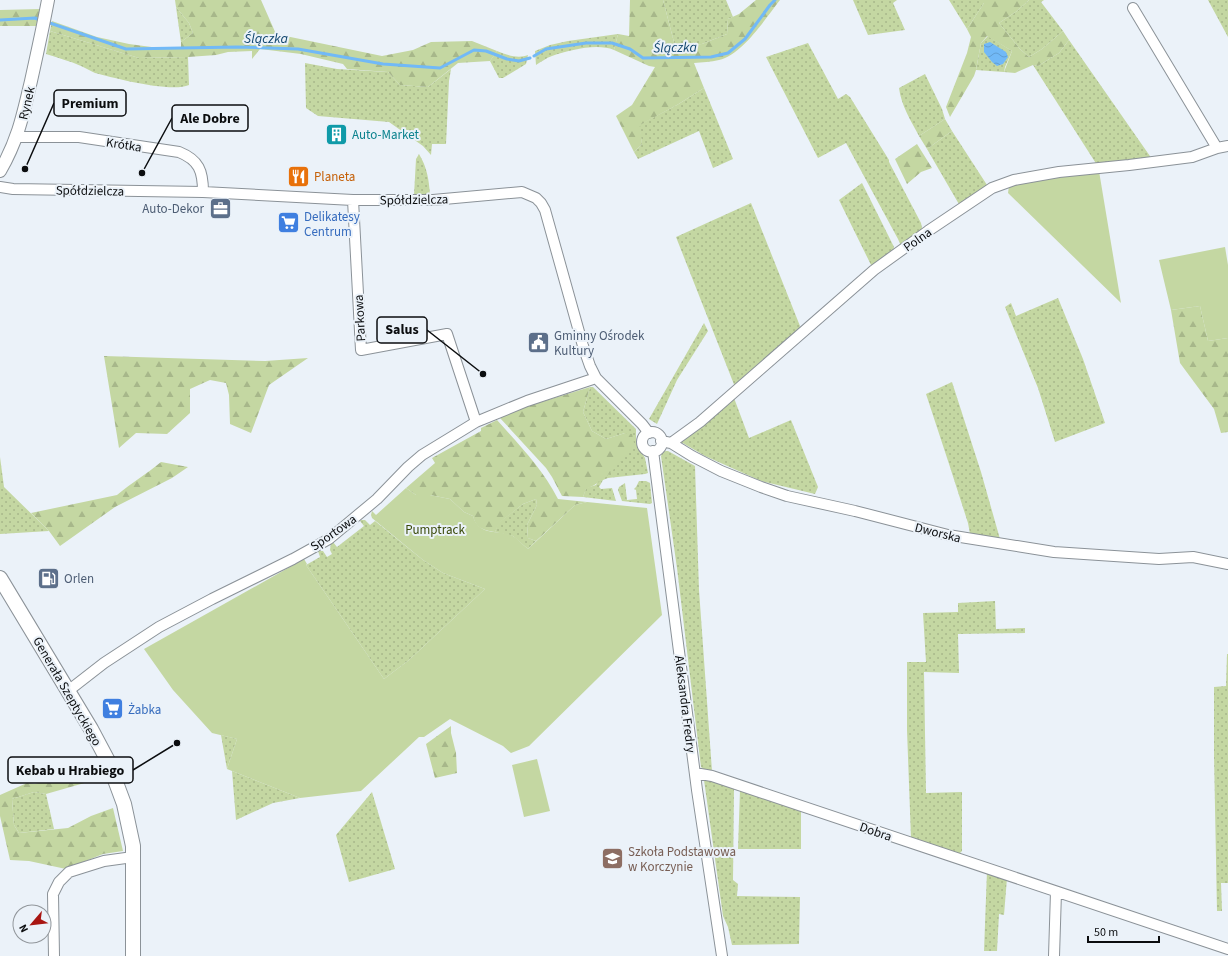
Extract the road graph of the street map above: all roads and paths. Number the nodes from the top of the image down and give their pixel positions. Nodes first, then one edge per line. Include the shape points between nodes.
1 (48, 0) edge
2 (1133, 8) dead end
3 (17, 137) junction
4 (1228, 146) edge
5 (1217, 148) junction
6 (0, 171) edge
7 (0, 187) edge
8 (203, 192) junction
9 (353, 200) junction
10 (596, 378) junction
11 (476, 422) junction
12 (649, 432) junction
13 (666, 442) junction
14 (653, 451) junction
15 (1228, 564) edge
16 (0, 578) edge
17 (68, 691) junction
18 (695, 773) junction
19 (132, 857) junction
20 (1056, 892) junction
21 (1228, 949) edge
22 (54, 956) edge
23 (133, 956) edge
24 (722, 956) edge
25 (1054, 956) edge

1 - 3 street, Rynek
2 - 5 street
3 - 6 street, Rynek
3 - 8 street, Krótka via 78,137 179,152 196,162 201,171
4 - 5 street, Polna
5 - 13 street, Polna via 1192,157 1058,172 1014,180 992,188 874,270 700,422
7 - 8 street, Spółdzielcza
8 - 9 street, Spółdzielcza
9 - 10 street, Spółdzielcza via 433,200 522,192 536,198 545,210 583,346
9 - 11 street, Parkowa via 361,350 447,334
10 - 11 street, Sportowa via 527,401
10 - 12 street, Spółdzielcza
11 - 17 street, Sportowa via 422,455 377,499 329,539 159,627 104,663
12 - 13 street via 656,433
12 - 14 street via 643,438 643,444 646,449
13 - 14 street
13 - 15 street, Dworska via 721,471 787,496 948,535 1054,552 1159,559 1193,558
14 - 18 street, Aleksandra Fredry
16 - 17 main road, Generała Szeptyckiego
17 - 19 main road, Generała Szeptyckiego via 108,761 124,804 133,846
18 - 20 street, Dobra via 712,776
18 - 24 street, Aleksandra Fredry
19 - 22 street via 104,860 69,872 59,882 53,894
19 - 23 main road, Generała Szeptyckiego
20 - 21 street, Dobra
20 - 25 street

